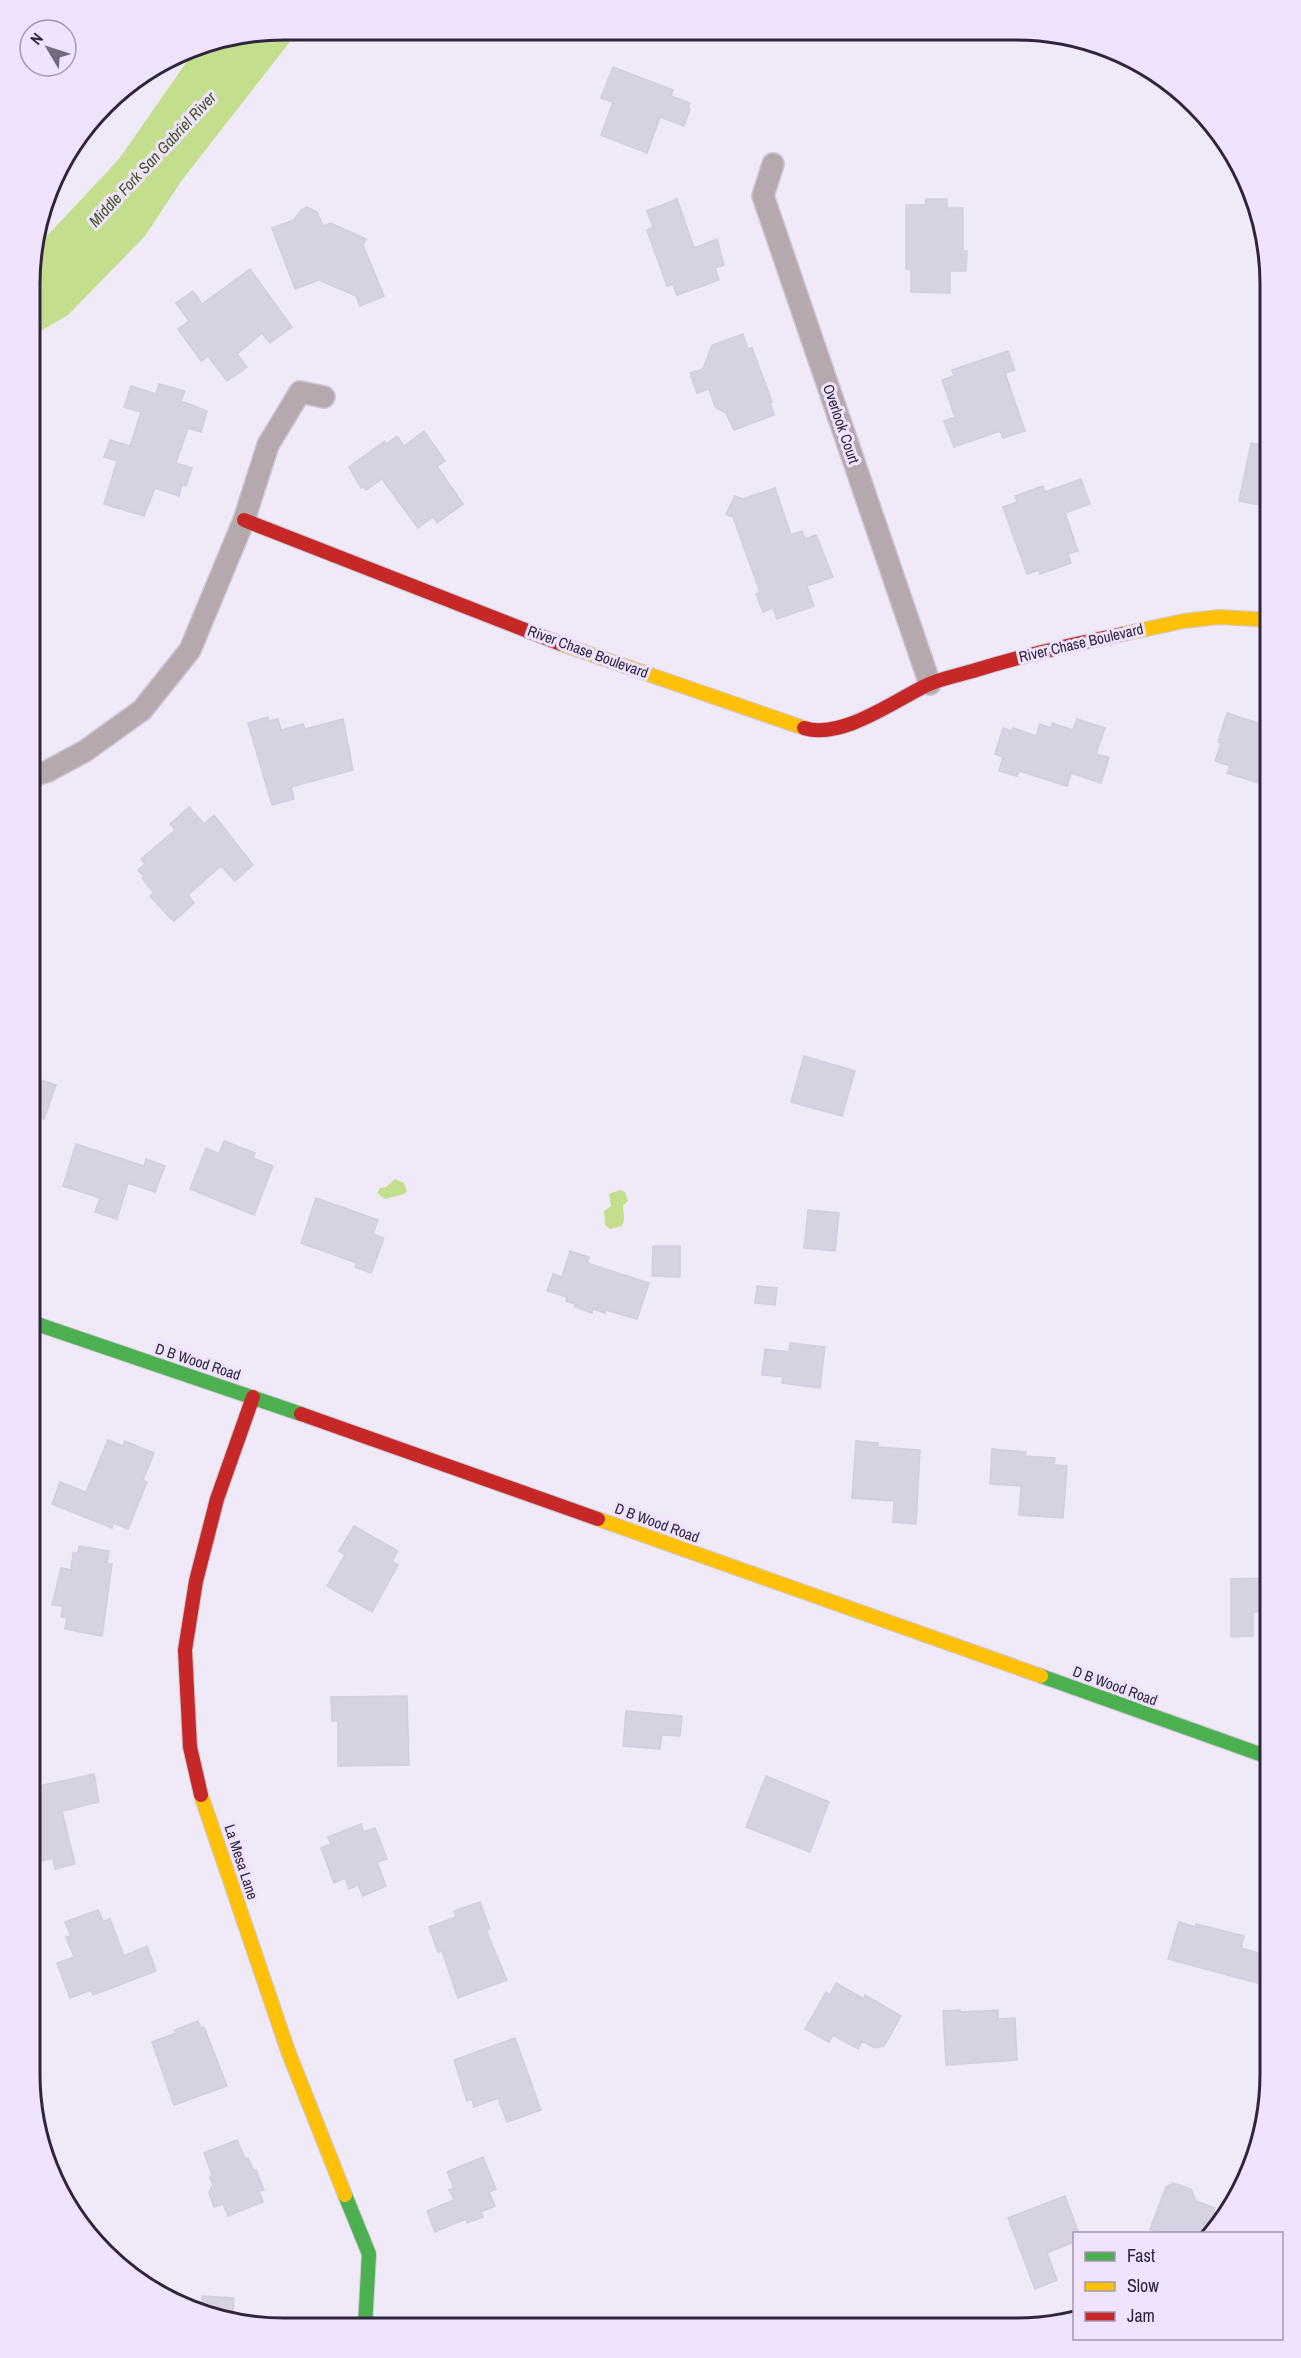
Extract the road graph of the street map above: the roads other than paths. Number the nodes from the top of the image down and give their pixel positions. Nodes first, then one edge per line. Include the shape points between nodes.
1 (773, 164) dead end
2 (324, 397) dead end
3 (244, 520) junction
4 (1261, 619) edge
5 (930, 684) junction
6 (40, 774) edge
7 (40, 1326) edge
8 (253, 1397) junction
9 (1261, 1755) edge
10 (365, 2318) edge

1 - 5 street, Overlook Court via 764,196
2 - 3 street via 300,392 268,445
3 - 5 street, River Chase Boulevard via 388,579 811,730 853,723
3 - 6 street via 190,650 163,685 142,710 86,751
4 - 5 street, River Chase Boulevard via 1219,617 1184,621 1032,653
7 - 8 street, D B Wood Road
8 - 9 street, D B Wood Road
8 - 10 street, La Mesa Lane via 217,1499 194,1592 185,1650 190,1747 202,1798 289,2053 369,2254

